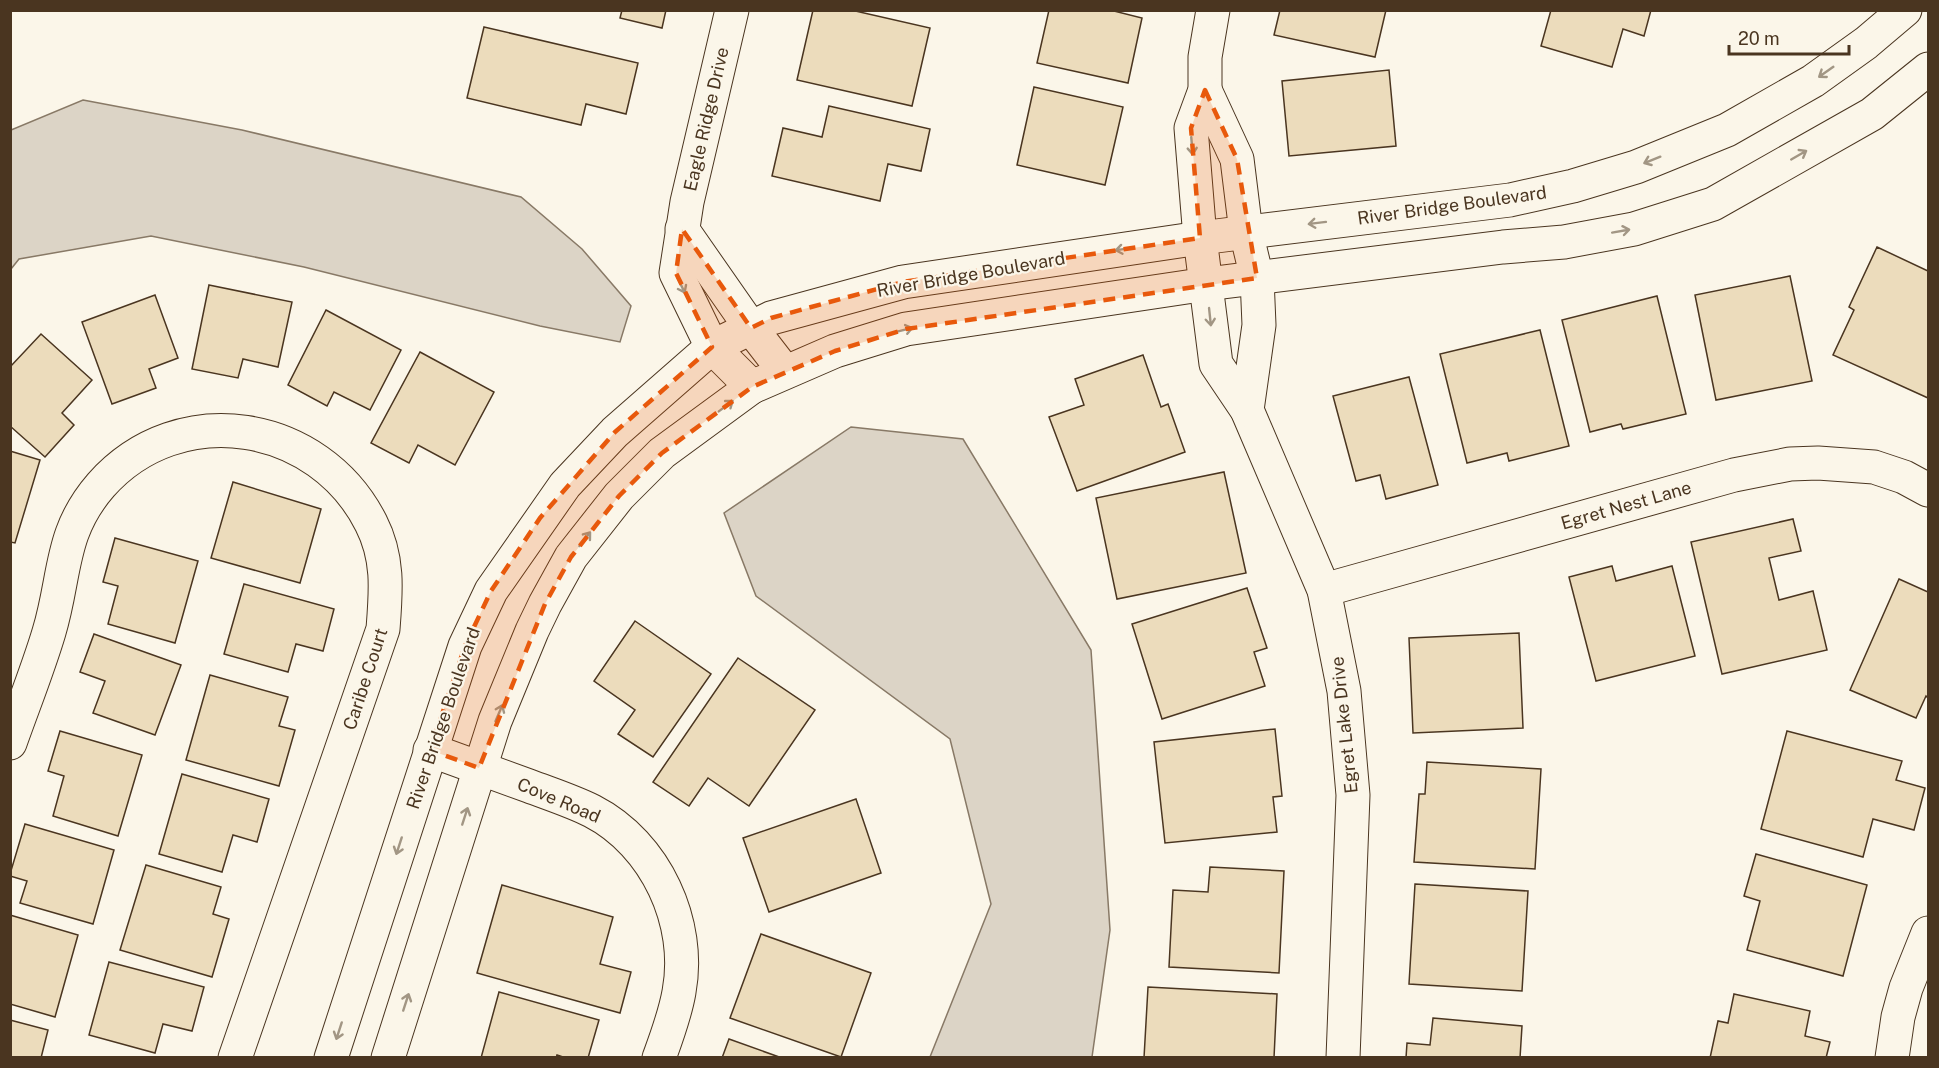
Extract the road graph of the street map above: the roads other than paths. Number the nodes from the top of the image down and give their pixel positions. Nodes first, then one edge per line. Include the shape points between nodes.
1 (732, 10) edge
2 (1213, 10) edge
3 (1905, 10) edge
4 (1929, 69) edge
5 (1205, 90) junction
6 (682, 229) junction
7 (1246, 232) junction
8 (1200, 238) junction
9 (1257, 278) junction
10 (1207, 284) junction
11 (751, 328) junction
12 (712, 347) junction
13 (785, 372) junction
14 (752, 387) junction
15 (1247, 410) junction
16 (1929, 489) edge
17 (1324, 590) junction
18 (10, 743) edge
19 (430, 750) junction
20 (479, 768) junction
21 (1929, 933) edge
22 (235, 1058) edge
23 (331, 1058) edge
24 (388, 1058) edge
25 (659, 1058) edge
26 (1343, 1058) edge
27 (1892, 1058) edge

1 - 6 street, Eagle Ridge Drive
2 - 5 street via 1205,57
3 -> 7 street, River Bridge Boulevard via 1813,81 1727,129 1636,167 1510,200
9 -> 4 street via 1564,242 1634,229 1713,204 1872,114
5 - 7 street via 1237,159
5 -> 8 street, Egret Lake Drive via 1191,128
6 - 11 street
6 -> 12 street, Eagle Ridge Drive via 676,273
7 - 8 street, River Bridge Boulevard
7 - 9 street
8 - 10 street, Egret Lake Drive
8 -> 11 street, River Bridge Boulevard via 903,282 771,318
9 - 10 street
9 - 15 street via 1259,326
13 -> 10 street via 835,351 906,329
10 -> 15 street, Egret Lake Drive via 1216,364
11 - 12 street, River Bridge Boulevard
11 - 13 street
12 - 14 street, Eagle Ridge Drive
12 - 19 street, River Bridge Boulevard via 615,432 540,518 491,591 465,646
13 - 14 street
20 -> 14 street via 532,632 571,557 619,495 662,453
15 - 17 street, Egret Lake Drive
16 - 17 street, Egret Nest Lane via 1874,466 1790,464 1734,474
17 - 26 street, Egret Lake Drive via 1344,691 1353,795
18 - 22 street, Caribe Court via 50,630 71,534 84,507 123,464 175,437 204,431 262,434 315,458 357,499 382,552 387,581 383,629
19 - 20 street, Cove Road
19 -> 23 street, River Bridge Boulevard
24 -> 20 street
20 - 25 street, Cove Road via 594,812 619,829 658,874 671,902 682,961 679,991
21 - 27 street via 1906,988

